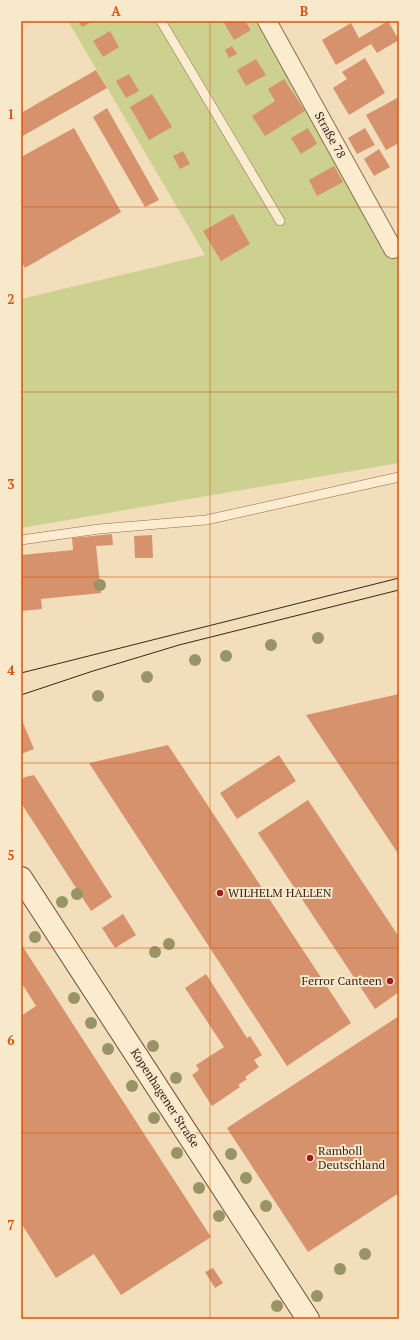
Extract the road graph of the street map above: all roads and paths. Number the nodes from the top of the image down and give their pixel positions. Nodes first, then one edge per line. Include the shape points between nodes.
1 (161, 21) edge
2 (267, 21) edge
3 (280, 221) dead end
4 (393, 249) dead end
5 (399, 477) edge
6 (21, 540) edge
7 (21, 878) edge
8 (308, 1319) edge

1 - 3 lane
2 - 4 street, Straße 78
5 - 6 lane via 206,520 99,528
7 - 8 main road, Kopenhagener Straße

